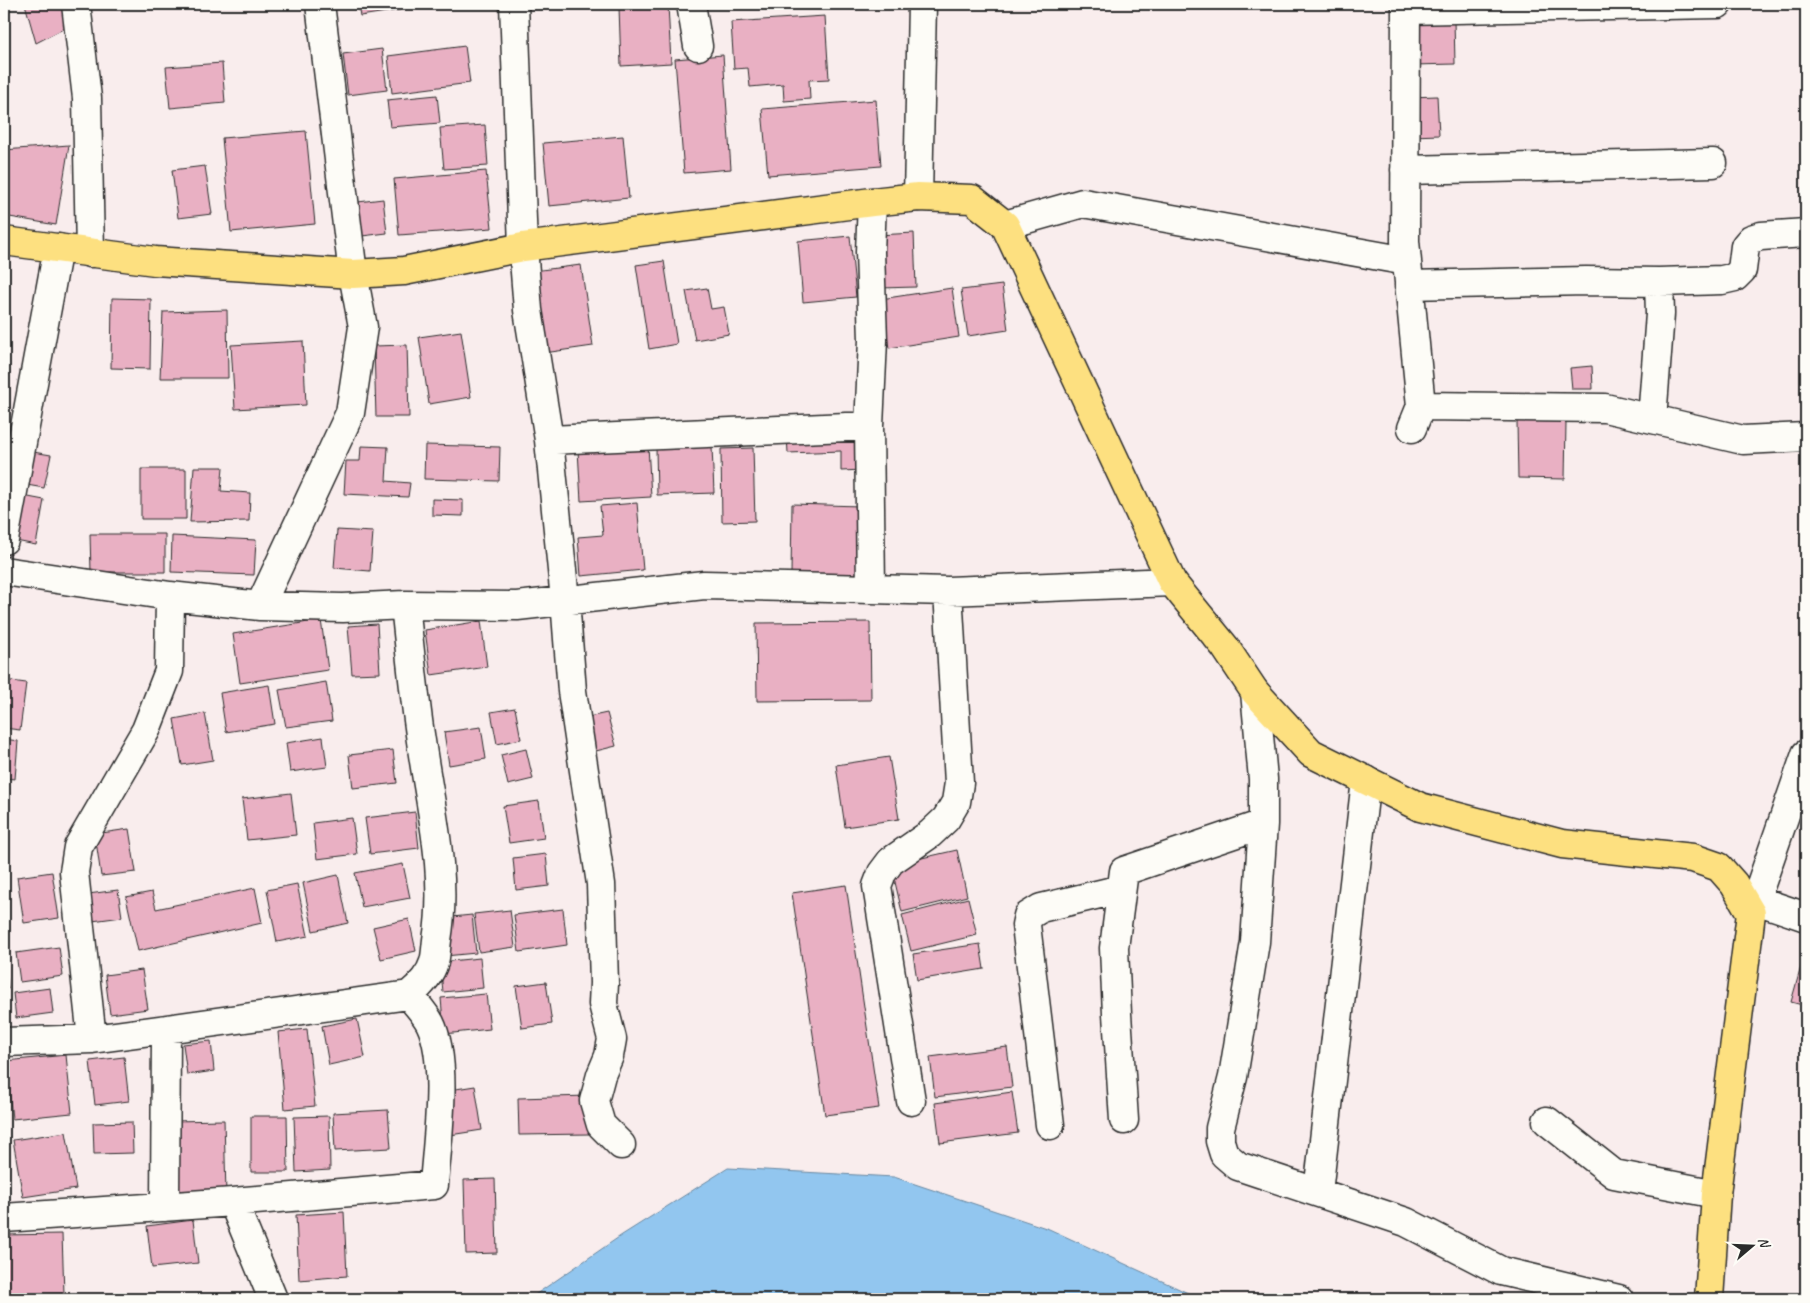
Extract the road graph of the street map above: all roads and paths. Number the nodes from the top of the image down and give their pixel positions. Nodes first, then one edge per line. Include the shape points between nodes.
1 (76, 4) edge
2 (320, 4) edge
3 (514, 4) edge
4 (691, 4) edge
5 (922, 4) edge
6 (1718, 4) edge
7 (1406, 7) edge
8 (698, 46) dead end
9 (1713, 163) dead end
10 (1405, 170) junction
11 (918, 198) junction
12 (872, 202) junction
13 (1005, 225) junction
14 (1806, 233) edge
15 (4, 241) edge
16 (523, 247) junction
17 (58, 248) junction
18 (90, 253) junction
19 (1408, 273) junction
20 (353, 274) junction
21 (1659, 282) junction
22 (1652, 419) junction
23 (869, 426) junction
24 (1806, 437) edge
25 (549, 440) junction
26 (4, 540) edge
27 (4, 571) edge
28 (1172, 582) junction
29 (871, 589) junction
30 (948, 591) junction
31 (170, 596) junction
32 (565, 600) junction
33 (405, 605) junction
34 (260, 606) junction
35 (1255, 692) junction
36 (1806, 754) edge
37 (1366, 780) junction
38 (1264, 824) junction
39 (1121, 889) junction
40 (1753, 907) junction
41 (1806, 917) edge
42 (409, 995) junction
43 (166, 1029) junction
44 (92, 1039) junction
45 (4, 1042) edge
46 (911, 1101) dead end
47 (1124, 1120) dead end
48 (1547, 1121) dead end
49 (1050, 1125) dead end
50 (621, 1145) dead end
51 (1318, 1192) junction
52 (1716, 1194) junction
53 (233, 1202) junction
54 (165, 1207) junction
55 (4, 1218) edge
56 (273, 1299) edge
57 (1619, 1299) edge
58 (1709, 1299) edge

1 - 18 street via 87,98
2 - 20 street
3 - 16 street
4 - 8 street
5 - 11 street
6 - 7 street
7 - 10 street
9 - 10 street
10 - 19 street
11 - 12 main road
11 - 13 main road via 972,200
12 - 16 main road
12 - 23 street via 873,340
13 - 19 street via 1083,204
13 - 28 main road
14 - 21 street via 1751,239 1745,246 1742,270 1736,278
15 - 17 main road
16 - 20 main road via 404,271
16 - 25 street via 528,310
17 - 18 main road
17 - 26 street
18 - 20 main road via 155,261
19 - 21 street
19 - 22 street via 1416,417 1605,408
20 - 34 street via 363,327 350,413
21 - 22 street via 1660,314
22 - 24 street via 1743,440
23 - 25 street
23 - 29 street
25 - 32 street
27 - 31 street
28 - 30 street
28 - 35 main road via 1225,647
29 - 30 street
29 - 32 street via 704,585
30 - 46 street via 959,782 956,802 946,820 891,861 877,886
31 - 34 street
31 - 44 street via 169,670 146,730 78,848 74,872
32 - 33 street via 517,606
32 - 50 street via 572,691 601,884 603,1004 612,1040 594,1101 601,1124
33 - 34 street via 343,608
33 - 42 street via 440,871 440,921 434,962 429,974
35 - 37 main road via 1311,753
35 - 38 street
36 - 40 street
37 - 40 main road via 1420,807 1562,844 1693,858 1719,867
37 - 51 street
38 - 39 street via 1124,871
38 - 51 street via 1255,942 1220,1142 1224,1154 1238,1166
39 - 47 street via 1114,948
39 - 49 street via 1040,908 1028,916 1026,925
40 - 41 street
40 - 52 main road
42 - 43 street
42 - 53 street via 430,1022 436,1041 440,1086 434,1185
43 - 44 street
43 - 54 street
44 - 45 street
48 - 52 street via 1614,1174
51 - 57 street via 1406,1222 1502,1271
52 - 58 main road
53 - 54 street
53 - 56 street
54 - 55 street

